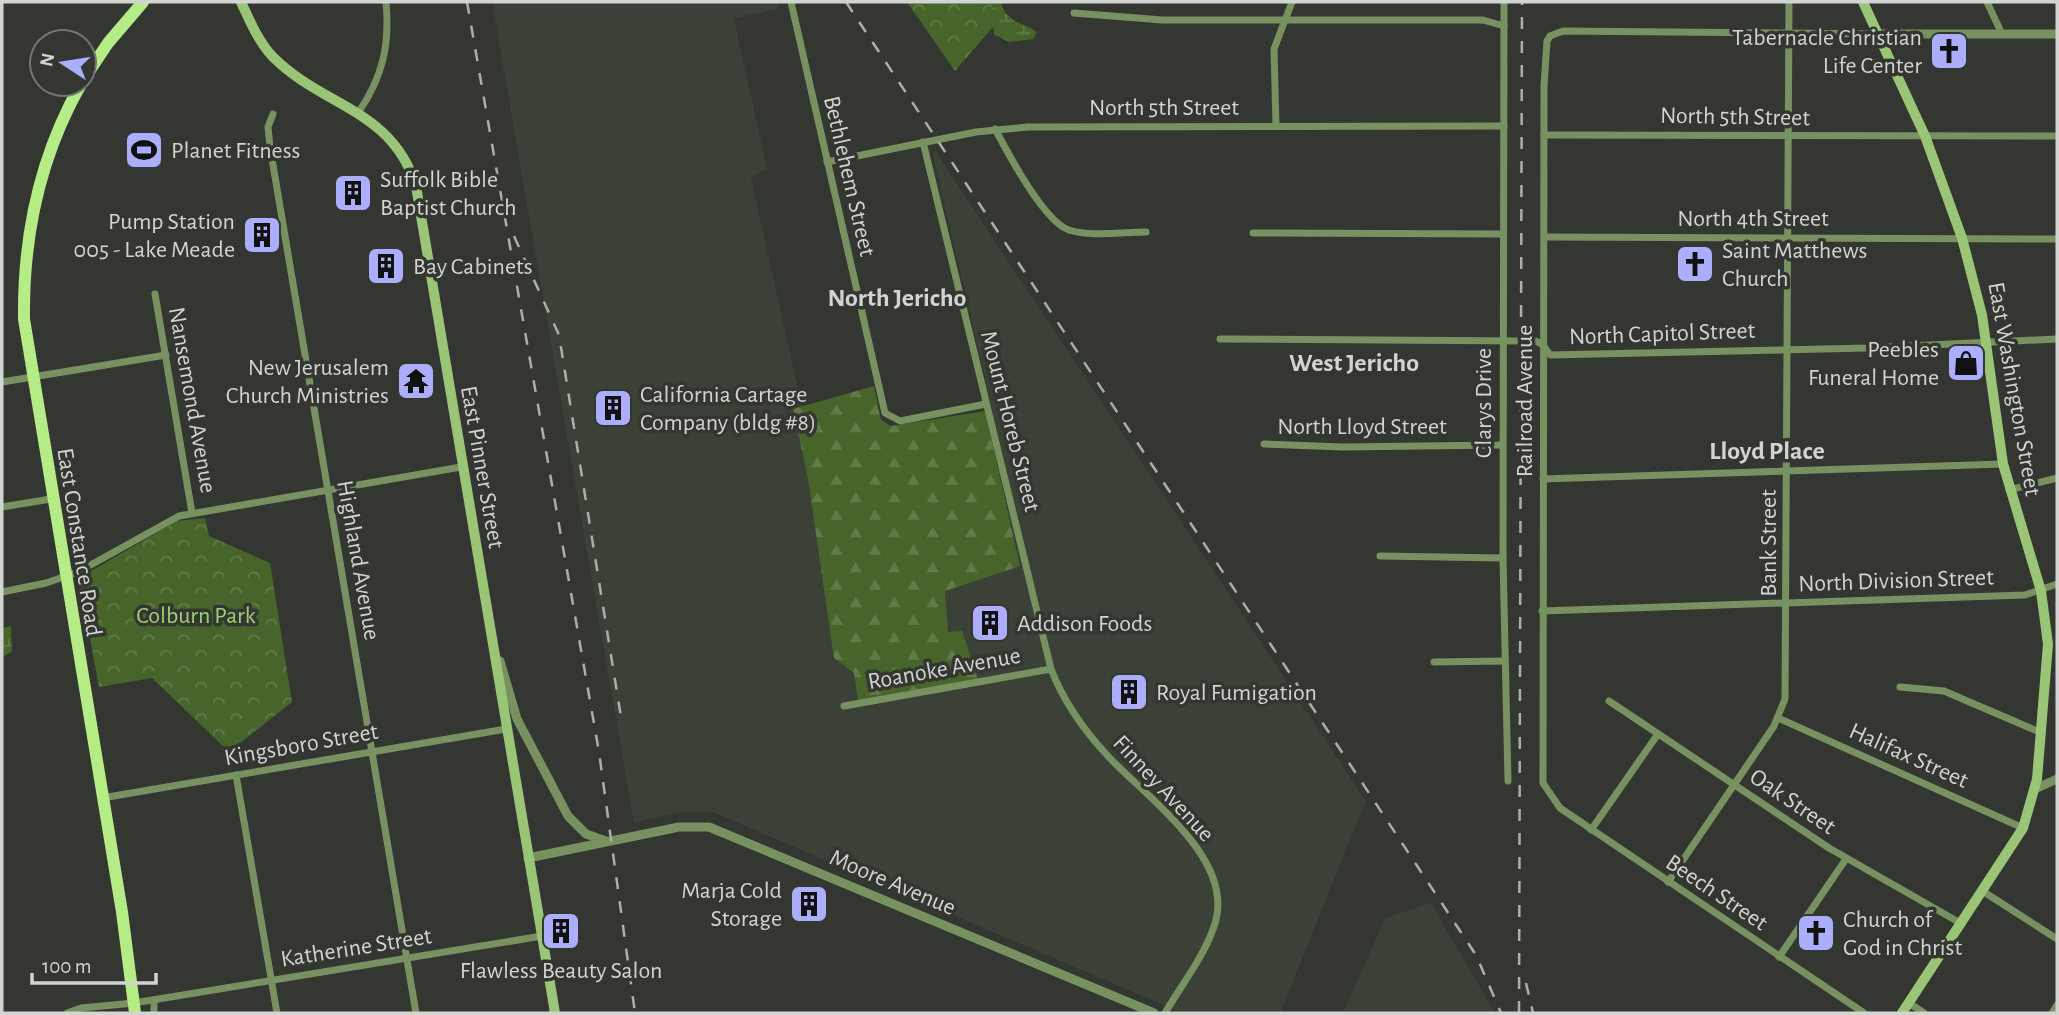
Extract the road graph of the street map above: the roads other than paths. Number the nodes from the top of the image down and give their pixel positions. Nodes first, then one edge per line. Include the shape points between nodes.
1 (143, 2) edge
2 (240, 2) edge
3 (386, 2) edge
4 (791, 2) edge
5 (1292, 2) edge
6 (1504, 2) edge
7 (1789, 2) edge
8 (1863, 2) edge
9 (1987, 2) edge
10 (1074, 13) dead end
11 (1287, 19) junction
12 (1504, 26) junction
13 (1789, 33) junction
14 (1879, 34) junction
15 (2002, 34) junction
16 (2057, 34) edge
17 (98, 58) edge
18 (74, 98) edge
19 (358, 113) junction
20 (273, 114) dead end
21 (1276, 126) junction
22 (1504, 126) junction
23 (995, 130) junction
24 (1544, 135) junction
25 (1787, 135) junction
26 (1925, 136) junction
27 (2057, 136) edge
28 (923, 142) junction
29 (827, 162) junction
30 (1146, 232) dead end
31 (1252, 233) dead end
32 (1503, 234) junction
33 (1545, 237) junction
34 (1786, 238) junction
35 (1962, 238) junction
36 (2057, 239) edge
37 (155, 294) dead end
38 (1220, 339) dead end
39 (2057, 339) edge
40 (1502, 342) junction
41 (1987, 343) junction
42 (1544, 345) junction
43 (1787, 349) junction
44 (166, 355) junction
45 (31, 377) junction
46 (2, 382) edge
47 (986, 404) junction
48 (1264, 444) dead end
49 (1502, 445) junction
50 (2003, 464) junction
51 (461, 467) junction
52 (1788, 473) junction
53 (2057, 478) edge
54 (1543, 479) junction
55 (328, 490) junction
56 (2009, 490) junction
57 (51, 499) junction
58 (2, 506) edge
59 (192, 513) junction
60 (1381, 556) dead end
61 (1503, 558) junction
62 (65, 577) junction
63 (2057, 584) edge
64 (482, 588) junction
65 (2041, 591) junction
66 (2, 592) edge
67 (1788, 603) junction
68 (1542, 611) junction
69 (1504, 661) junction
70 (1434, 662) dead end
71 (1051, 669) junction
72 (1900, 687) dead end
73 (1609, 701) dead end
74 (844, 706) dead end
75 (1778, 718) junction
76 (506, 729) junction
77 (2043, 733) junction
78 (1658, 734) junction
79 (372, 752) junction
80 (236, 775) junction
81 (2057, 779) edge
82 (1508, 781) dead end
83 (1734, 785) junction
84 (2035, 789) junction
85 (102, 798) junction
86 (1552, 799) joint
87 (2024, 828) junction
88 (1591, 830) junction
89 (611, 842) junction
90 (528, 858) junction
91 (1846, 859) junction
92 (1668, 882) junction
93 (1984, 892) junction
94 (1962, 924) junction
95 (542, 936) junction
96 (2057, 939) edge
97 (1779, 957) junction
98 (406, 958) junction
99 (271, 981) junction
100 (154, 1000) junction
101 (1909, 1003) junction
102 (2057, 1005) edge
103 (135, 1008) edge
104 (67, 1013) edge
105 (154, 1013) edge
106 (276, 1013) edge
107 (416, 1013) edge
108 (555, 1013) edge
109 (1154, 1013) edge
110 (1165, 1013) edge
111 (1864, 1013) edge
112 (1902, 1013) edge
113 (1924, 1013) edge
114 (2052, 1013) edge

1 - 17 main road
2 - 19 main road, East Pinner Street via 275,58
3 - 19 street via 387,45 382,68
4 - 29 street, Bethlehem Street
5 - 11 street
6 - 12 street, Clarys Drive
7 - 13 street, Bank Street
8 - 14 main road, East Washington Street
9 - 15 street
10 - 11 street via 1125,19
11 - 12 street via 1483,20
11 - 21 street via 1274,49
12 - 22 street, Clarys Drive
13 - 14 street
13 - 24 street, Railroad Avenue via 1563,31 1550,36
13 - 25 street, Bank Street
14 - 15 street
14 - 26 main road, East Washington Street
15 - 16 street
18 - 45 main road, East Constance Road via 56,135 30,225 24,305
19 - 51 main road, East Pinner Street via 396,145 416,186
20 - 55 street, Highland Avenue via 268,127 270,147
21 - 22 street, North 5th Street
21 - 23 street, North 5th Street
22 - 32 street, Clarys Drive
23 - 28 street, North 5th Street
23 - 30 street via 1061,226 1076,231
24 - 25 street, North 5th Street
24 - 33 street, Railroad Avenue
25 - 26 street, North 5th Street
25 - 34 street, Bank Street
26 - 27 street, North 5th Street
26 - 35 main road, East Washington Street
28 - 29 street, North 5th Street
28 - 47 street, Mount Horeb Street
29 - 47 street, Bethlehem Street via 880,400 889,418 900,421
31 - 32 street
32 - 40 street, Clarys Drive
33 - 34 street, North 4th Street
33 - 42 street, Railroad Avenue
34 - 35 street, North 4th Street
34 - 43 street, Bank Street
35 - 36 street, North 4th Street
35 - 41 main road, East Washington Street
37 - 44 street, Nansemond Avenue
38 - 40 street, North Capitol Street
39 - 41 street, North Capitol Street
40 - 42 street, North Capitol Street
40 - 49 street, Clarys Drive
41 - 43 street, North Capitol Street
41 - 50 main road, East Washington Street
42 - 43 street, North Capitol Street via 1550,355
42 - 54 street, Railroad Avenue
43 - 52 street, Bank Street
44 - 45 street
44 - 59 street, Nansemond Avenue
45 - 46 street
45 - 57 main road, East Constance Road
47 - 71 street, Mount Horeb Street
48 - 49 street, North Lloyd Street
49 - 61 street, Clarys Drive
50 - 52 street
50 - 56 main road, East Washington Street
51 - 55 street
51 - 64 main road, East Pinner Street
52 - 54 street
52 - 67 street, Bank Street
53 - 56 street
54 - 68 street, Railroad Avenue
55 - 59 street
55 - 79 street, Highland Avenue
56 - 65 main road, East Washington Street
57 - 58 street
57 - 62 main road, East Constance Road
59 - 62 street via 165,522
60 - 61 street
61 - 69 street, Clarys Drive
62 - 66 street
62 - 85 main road, East Constance Road
63 - 65 street, North Division Street
64 - 76 main road, East Pinner Street
64 - 89 street via 510,700 542,768 572,822 586,834
65 - 67 street, North Division Street
65 - 77 main road, East Washington Street via 2048,644
67 - 68 street, North Division Street
67 - 75 street, Bank Street via 1786,687
68 - 86 street, Railroad Avenue via 1541,770
69 - 70 street
69 - 82 street, Clarys Drive
71 - 74 street, Roanoke Avenue
71 - 110 street, Finney Avenue via 1064,698 1104,752 1175,824 1213,875 1218,899 1215,921 1198,960
72 - 77 street via 1944,691
73 - 78 street, Oak Street
75 - 83 street, Bank Street
75 - 87 street, Halifax Street
76 - 79 street, Kingsboro Street
76 - 90 main road, East Pinner Street
77 - 84 main road, East Washington Street
78 - 83 street, Oak Street
78 - 88 street
79 - 80 street, Kingsboro Street
79 - 98 street, Highland Avenue
80 - 85 street, Kingsboro Street
80 - 99 street
81 - 84 street
83 - 91 street, Oak Street
83 - 92 street, Bank Street
84 - 87 main road, East Washington Street
85 - 103 main road, East Constance Road
86 - 88 street, Beech Street
87 - 93 main road, East Washington Street
88 - 92 street, Beech Street
89 - 90 street, Moore Avenue
89 - 109 street, Moore Avenue via 689,825 709,827
90 - 95 main road, East Pinner Street
91 - 94 street, Oak Street
91 - 97 street
92 - 97 street, Beech Street
93 - 94 main road, East Washington Street
93 - 96 street
94 - 101 main road, East Washington Street
95 - 98 street, Katherine Street
95 - 108 main road, East Pinner Street
97 - 111 street, Beech Street
98 - 99 street, Katherine Street
98 - 107 street, Highland Avenue
99 - 100 street, Katherine Street
99 - 106 street
100 - 103 street, Katherine Street
100 - 105 street
101 - 112 main road, East Washington Street
101 - 113 street
102 - 114 street
103 - 104 street, Katherine Street via 81,1008

